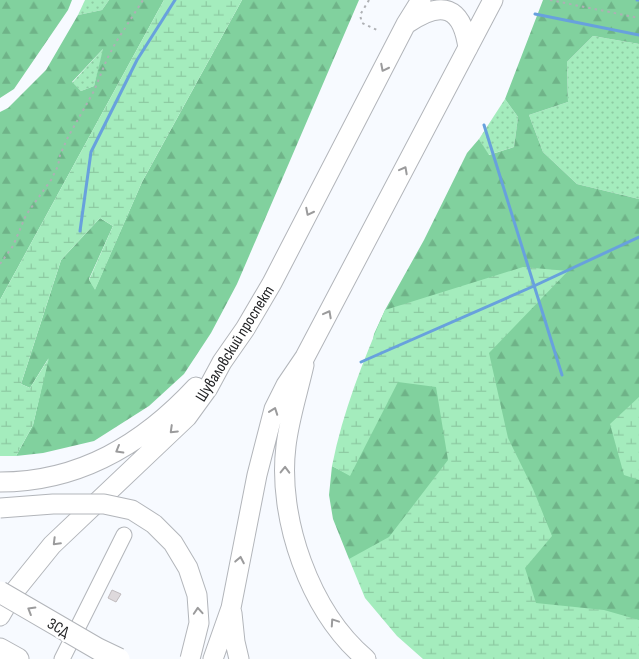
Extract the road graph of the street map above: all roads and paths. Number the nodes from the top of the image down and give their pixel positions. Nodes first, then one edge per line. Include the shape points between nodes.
1 (143, 0) edge
2 (369, 0) edge
3 (421, 0) edge
4 (492, 0) edge
5 (550, 0) edge
6 (639, 18) edge
7 (406, 24) junction
8 (379, 31) dead end
9 (468, 48) junction
10 (0, 264) edge
11 (305, 357) junction
12 (222, 362) junction
13 (0, 482) edge
14 (0, 508) edge
15 (124, 535) dead end
16 (0, 592) edge
17 (231, 608) junction
18 (0, 616) edge
19 (0, 648) edge
20 (18, 659) edge
21 (62, 659) edge
22 (119, 659) edge
23 (190, 659) edge
24 (213, 659) edge
25 (239, 659) edge
26 (366, 659) edge

1 - 10 path via 116,42 68,137 58,166 26,214 13,246
2 - 8 path via 360,15 362,23
3 - 7 main road, Шуваловский проспект
4 - 9 main road
5 - 6 path
7 - 9 main road via 436,9 449,11 460,20
7 -> 12 main road, Шуваловский проспект via 272,283
11 -> 9 main road
17 -> 11 main road via 257,475 274,410
26 -> 11 main road via 337,628 315,593 297,551 287,512 285,448
12 -> 13 main road via 156,426 115,453 57,475
12 -> 18 main road, Шуваловский проспект via 187,417 52,545 14,592
23 -> 14 main road, bridge via 199,623 197,595 188,568 173,543 154,524 132,510 104,504
15 - 21 lane
22 -> 16 highway, ЗСД, bridge
17 - 24 main road
17 - 25 main road
19 - 20 highway

